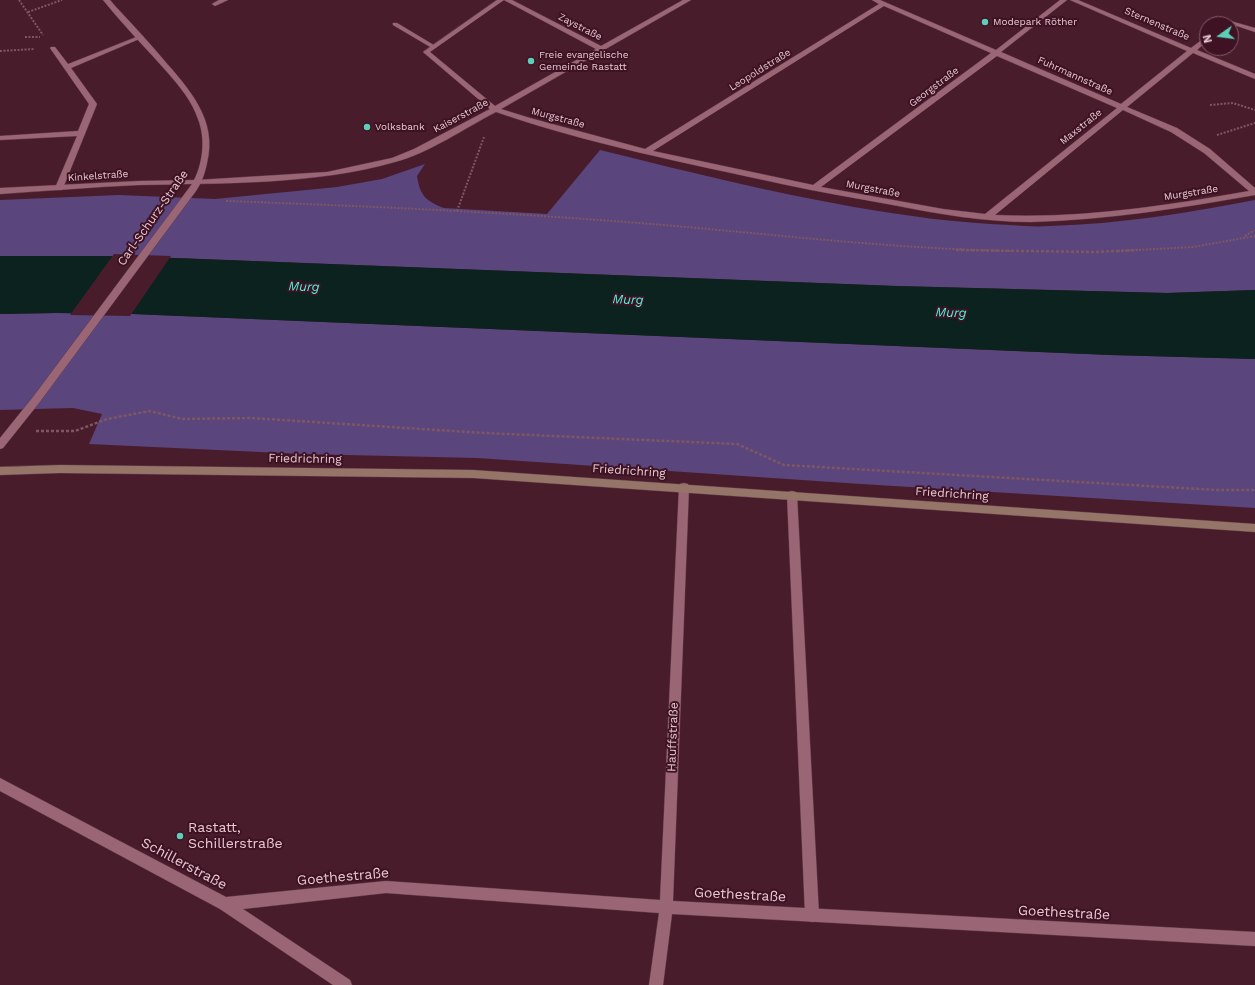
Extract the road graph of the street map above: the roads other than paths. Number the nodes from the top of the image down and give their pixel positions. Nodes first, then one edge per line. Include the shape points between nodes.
1 (106, 0) edge
2 (225, 0) edge
3 (501, 0) edge
4 (507, 0) edge
5 (688, 0) edge
6 (874, 0) edge
7 (1064, 0) edge
8 (1073, 0) edge
9 (215, 4) dead end
10 (884, 4) junction
11 (395, 24) dead end
12 (1239, 26) edge
13 (1255, 30) edge
14 (141, 37) junction
15 (1199, 45) edge
16 (434, 47) junction
17 (53, 48) road end
18 (602, 49) junction
19 (1193, 50) junction
20 (996, 53) junction
21 (67, 66) junction
22 (1255, 77) edge
23 (1120, 107) junction
24 (495, 110) junction
25 (81, 134) junction
26 (0, 138) edge
27 (646, 152) junction
28 (197, 182) junction
29 (59, 188) junction
30 (814, 188) junction
31 (0, 191) edge
32 (1255, 192) edge
33 (987, 217) junction
34 (0, 445) edge
35 (0, 471) edge
36 (684, 487) junction
37 (792, 495) junction
38 (1255, 528) edge
39 (0, 784) edge
40 (225, 904) junction
41 (666, 907) junction
42 (812, 915) junction
43 (1255, 939) edge
44 (346, 985) edge
45 (656, 985) edge

1 - 14 street, Carl-Schurz-Straße
2 - 9 street
3 - 16 street
4 - 18 street, Zaystraße
5 - 18 street, Kaiserstraße
6 - 10 street, Fuhrmannstraße
7 - 20 street, Georgstraße
8 - 19 street, Sternenstraße
10 - 20 street, Fuhrmannstraße
10 - 27 street, Leopoldstraße
11 - 16 street
12 - 13 street
14 - 21 street
14 - 28 street, Carl-Schurz-Straße via 192,98 202,118 206,134 206,152
15 - 19 street, Maxstraße
16 - 24 street via 426,52
17 - 21 street
18 - 24 street, Kaiserstraße
19 - 22 street, Sternenstraße
19 - 23 street, Maxstraße
20 - 23 street, Fuhrmannstraße
20 - 30 street, Georgstraße
21 - 25 street via 93,104
23 - 32 street, Fuhrmannstraße via 1174,130 1194,142
23 - 33 street, Maxstraße
24 - 27 street, Murgstraße
24 - 28 street, Kaiserstraße via 417,151 363,168 327,174
25 - 26 street
25 - 29 street
27 - 30 street, Murgstraße
28 - 29 street, Kinkelstraße
28 - 34 street, Carl-Schurz-Straße
29 - 31 street, Kinkelstraße
30 - 33 street, Murgstraße via 942,212
32 - 33 street, Murgstraße via 1124,212 1030,218
35 - 36 main road, Friedrichring via 60,469 473,474
36 - 37 main road, Friedrichring
36 - 41 street, Hauffstraße
37 - 38 main road, Friedrichring
37 - 42 street
39 - 40 street, Schillerstraße
40 - 41 street, Goethestraße via 386,887
40 - 44 street, Schillerstraße
41 - 42 street, Goethestraße
41 - 45 street, Hauffstraße
42 - 43 street, Goethestraße

